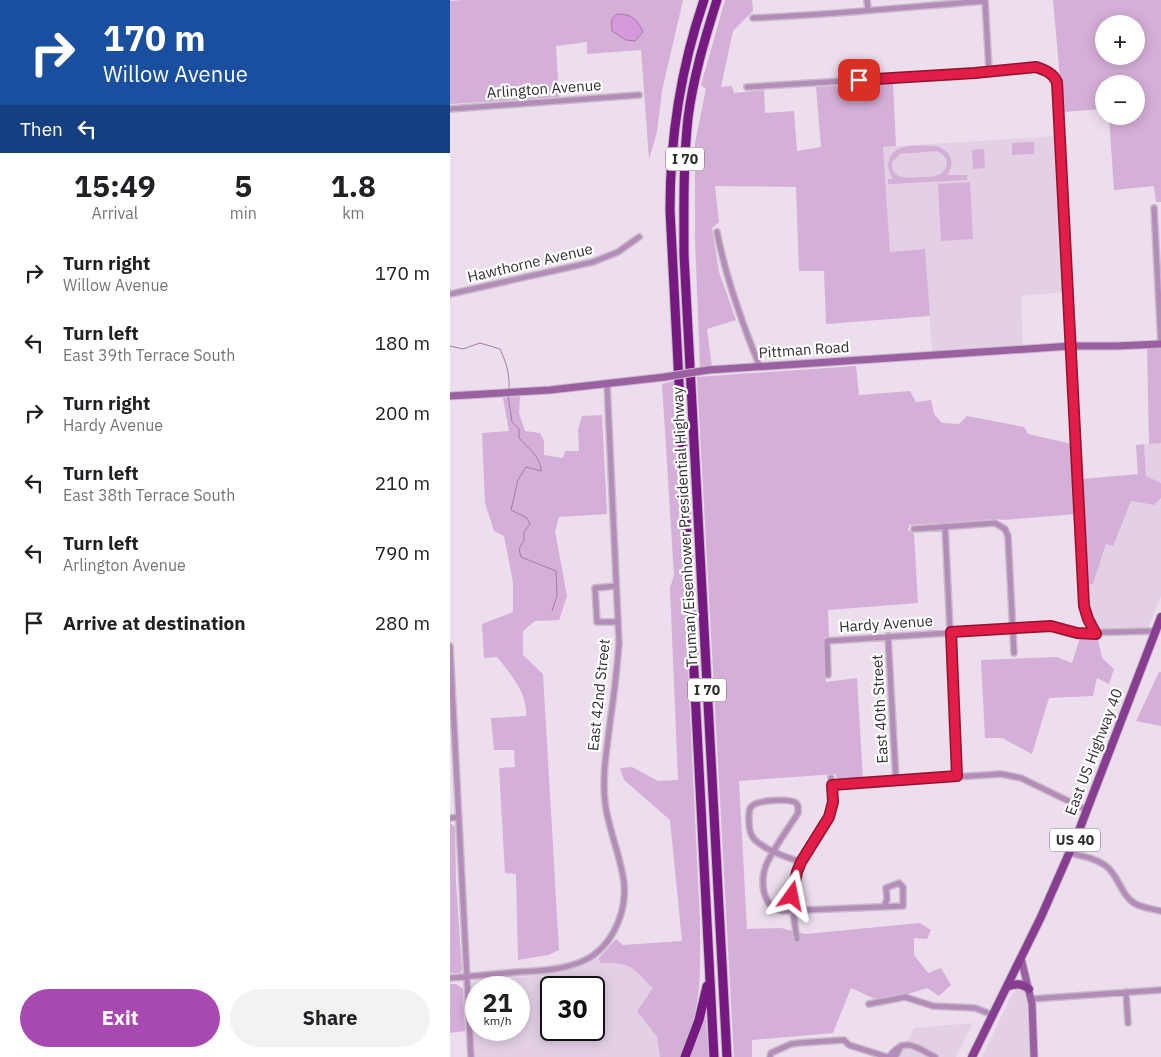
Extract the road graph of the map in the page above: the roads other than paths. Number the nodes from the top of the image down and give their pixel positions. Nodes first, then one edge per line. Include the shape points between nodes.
1 (704, 0) edge
2 (717, 0) edge
3 (867, 0) edge
4 (985, 0) edge
5 (868, 10) junction
6 (753, 18) dead end
7 (989, 71) junction
8 (747, 87) dead end
9 (639, 94) dead end
10 (450, 109) edge
11 (1154, 208) dead end
12 (717, 232) dead end
13 (639, 236) dead end
14 (450, 294) edge
15 (1161, 344) edge
16 (1070, 346) junction
17 (760, 367) junction
18 (607, 384) junction
19 (450, 396) edge
20 (945, 526) junction
21 (914, 528) dead end
22 (616, 586) junction
23 (1161, 617) edge
24 (618, 622) junction
25 (1014, 628) junction
26 (1158, 631) edge
27 (951, 632) junction
28 (1096, 634) junction
29 (888, 636) junction
30 (450, 646) edge
31 (1014, 653) dead end
32 (828, 675) dead end
33 (957, 776) junction
34 (831, 778) dead end
35 (896, 780) junction
36 (832, 785) junction
37 (1087, 810) junction
38 (459, 817) junction
39 (450, 818) edge
40 (775, 851) junction
41 (1069, 853) junction
42 (801, 862) junction
43 (885, 905) junction
44 (792, 910) junction
45 (1161, 910) edge
46 (796, 939) dead end
47 (1021, 958) junction
48 (710, 973) junction
49 (465, 976) edge
50 (466, 976) joint
51 (450, 978) edge
52 (1007, 987) junction
53 (1029, 989) junction
54 (1161, 990) edge
55 (1126, 992) junction
56 (1031, 998) junction
57 (869, 1004) dead end
58 (993, 1015) junction
59 (1128, 1023) dead end
60 (470, 1041) edge
61 (901, 1046) junction
62 (771, 1055) edge
63 (471, 1057) edge
64 (685, 1057) edge
65 (714, 1057) edge
66 (727, 1057) edge
67 (888, 1057) edge
68 (895, 1057) edge
69 (935, 1057) edge
70 (972, 1057) edge
71 (1034, 1057) edge

1 - 48 highway, Truman/Eisenhower Presidential Highway / I 70 via 679,98 670,167 670,210
2 - 66 highway, Truman/Eisenhower Presidential Highway / I 70 via 703,44 688,116 683,197
3 - 5 street
4 - 5 street
4 - 7 street
5 - 6 street
7 - 8 street
7 - 16 street via 1036,67 1045,70 1057,82
9 - 10 street, Arlington Avenue
11 - 15 street
12 - 17 street via 727,278
13 - 14 street, Hawthorne Avenue via 618,252 594,262
15 - 16 street, Pittman Road
16 - 17 street, Pittman Road
16 - 28 street via 1084,606
17 - 18 street, Pittman Road, bridge via 708,370
18 - 19 street, Pittman Road
18 - 22 street, East 42nd Street
20 - 21 street
20 - 25 street via 995,523 1003,526 1008,536
20 - 27 street
22 - 24 street, East 42nd Street
22 - 24 street via 595,588 595,596 597,622
23 - 26 main road, East US Highway 40 / US 40
24 - 50 street, East 42nd Street via 616,676 604,758 608,821 624,882 622,912 617,927 593,956 579,963 554,970
25 - 27 street, Hardy Avenue
25 - 28 street, Hardy Avenue via 1051,626
25 - 31 street
26 - 28 street, Hardy Avenue
26 - 37 main road, East US Highway 40 / US 40
27 - 29 street, Hardy Avenue
27 - 33 street
29 - 32 street, Hardy Avenue via 827,641
29 - 35 street, East 40th Street
30 - 38 street
33 - 35 street
33 - 37 street via 1001,774 1021,778
34 - 36 street
35 - 36 street
36 - 42 street via 833,802 829,817
37 - 41 main road, East US Highway 40 / US 40
38 - 39 street
38 - 50 street
40 - 40 street via 751,836 749,813 751,806 757,803 789,800 796,803 798,813
40 - 42 street
40 - 44 street via 765,869 766,900 776,910
41 - 45 street via 1093,859 1107,867 1134,903
41 - 47 main road, East US Highway 40 / US 40
42 - 44 street
43 - 43 street via 886,888 899,883 903,887 903,906
43 - 44 street
44 - 46 street
47 - 52 main road, East US Highway 40 / US 40
47 - 53 street
48 - 64 highway via 699,1020
48 - 65 highway, Truman/Eisenhower Presidential Highway / I 70
49 - 51 street, East 42nd Street
52 - 53 main road via 1021,984
52 - 58 main road, East US Highway 40 / US 40
53 - 56 street
54 - 55 street
55 - 56 street
55 - 59 street
56 - 71 street
57 - 58 street via 905,997 933,1006 975,1008
58 - 70 main road, East US Highway 40 / US 40
60 - 63 street
61 - 67 street
61 - 68 street
61 - 69 street via 912,1045
62 - 67 street via 800,1042 844,1040 849,1045

